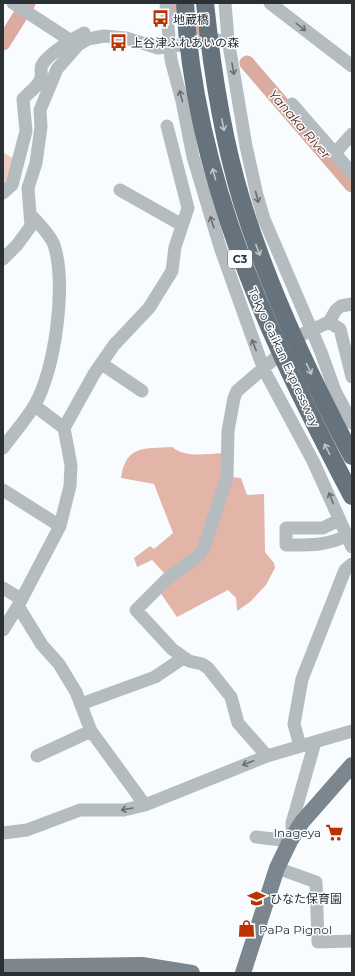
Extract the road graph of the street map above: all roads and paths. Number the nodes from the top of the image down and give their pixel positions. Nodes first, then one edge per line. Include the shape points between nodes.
1 (166, 3) edge
2 (185, 3) edge
3 (205, 3) edge
4 (225, 3) edge
5 (270, 3) edge
6 (21, 8) edge
7 (84, 33) dead end
8 (228, 39) junction
9 (74, 43) junction
10 (169, 46) junction
11 (352, 66) edge
12 (292, 104) dead end
13 (167, 126) dead end
14 (352, 134) edge
15 (335, 153) junction
16 (352, 173) edge
17 (120, 190) dead end
18 (3, 193) edge
19 (30, 214) junction
20 (182, 226) junction
21 (3, 259) edge
22 (352, 304) edge
23 (329, 322) junction
24 (311, 330) junction
25 (102, 364) junction
26 (264, 370) junction
27 (352, 377) edge
28 (142, 391) dead end
29 (35, 406) junction
30 (352, 423) edge
31 (64, 428) junction
32 (3, 448) edge
33 (352, 456) edge
34 (3, 490) edge
35 (352, 496) edge
36 (339, 520) junction
37 (60, 526) junction
38 (349, 542) edge
39 (352, 564) edge
40 (3, 588) edge
41 (19, 603) junction
42 (3, 630) edge
43 (183, 658) junction
44 (81, 704) junction
45 (91, 731) junction
46 (352, 731) edge
47 (315, 742) junction
48 (300, 746) junction
49 (37, 756) dead end
50 (267, 756) junction
51 (352, 765) edge
52 (145, 805) junction
53 (3, 833) edge
54 (293, 836) junction
55 (256, 837) dead end
56 (277, 868) junction
57 (352, 941) edge
58 (3, 967) edge
59 (192, 973) edge
60 (243, 973) edge

1 - 10 street
35 -> 2 highway, Tokyo Gaikan Expressway / C3 via 277,346 233,238 217,187 204,130 190,52
3 -> 33 highway, Tokyo Gaikan Expressway / C3 via 209,46 223,125 253,238 287,322
4 - 8 street
5 -> 11 street
6 - 9 street
7 - 9 street
8 - 10 street
8 -> 24 street via 257,195 264,219
9 - 10 street via 104,36 142,42 158,48
9 - 18 street via 42,65 39,81 23,99 26,131 12,185
9 - 19 street via 57,69 40,110 41,127 36,163 28,188
26 -> 10 street via 205,202
12 - 15 street
13 - 20 street via 188,208
14 - 15 street
15 - 16 street
17 - 20 street
19 - 21 street via 31,226
19 - 29 street via 54,244 58,266 59,305 49,371
20 - 25 street via 175,247 172,271 164,285 141,318 114,345
22 - 23 street via 341,306
23 - 24 street
23 - 27 street via 340,329
24 - 26 street via 303,334
24 - 30 street via 335,391
25 - 28 street
25 - 31 street
36 -> 26 street via 313,461
26 - 43 street via 242,386 234,398 228,431 227,478 204,547 198,556 166,580 136,610
29 - 31 street
29 - 32 street
31 - 37 street via 70,465 70,486
34 - 37 street
36 - 38 street
36 - 38 street via 323,528 286,528 286,545
37 - 41 street
39 - 48 street via 345,570 302,679 294,724
40 - 41 street
41 - 42 street
41 - 44 street via 42,644 59,664
43 - 44 street via 155,677
43 - 50 street via 208,668 231,697 238,723
44 - 45 street
45 - 49 street
45 - 52 street
46 - 47 street
47 - 48 street
47 - 54 street via 292,823
48 - 50 street
50 -> 52 street
51 - 54 main road
52 -> 53 street via 124,810 80,810 27,830
54 - 55 street
54 - 56 main road
56 - 57 street via 316,882 318,942
56 - 60 main road
58 - 59 main road via 142,965

